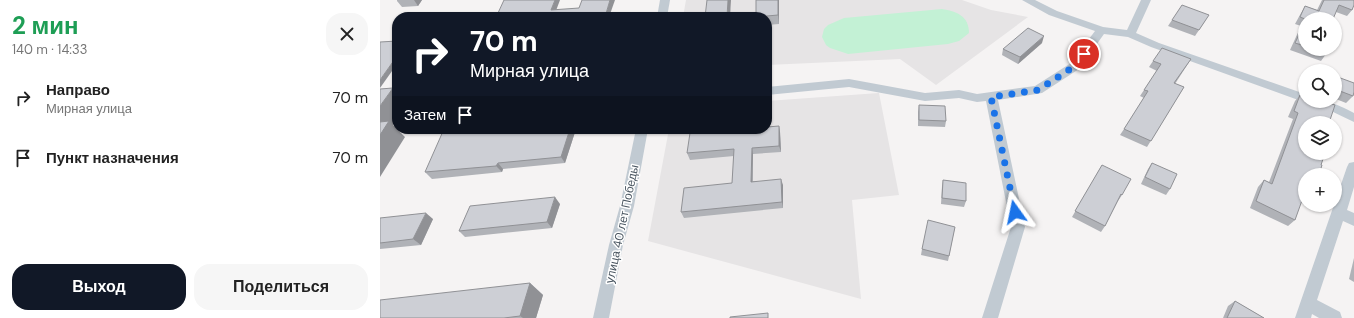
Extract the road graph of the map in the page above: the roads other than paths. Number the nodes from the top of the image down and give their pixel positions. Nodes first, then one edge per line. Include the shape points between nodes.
1 (665, 0) edge
2 (1027, 0) edge
3 (1146, 0) edge
4 (663, 12) edge
5 (1101, 30) junction
6 (1130, 34) junction
7 (772, 91) edge
8 (1298, 96) edge
9 (991, 97) junction
10 (1335, 108) edge
11 (1354, 118) edge
12 (641, 134) edge
13 (1354, 167) edge
14 (1339, 213) junction
15 (1354, 220) edge
16 (1306, 311) edge
17 (601, 318) edge
18 (990, 318) edge
19 (1334, 318) edge

1 - 4 street
2 - 5 street via 1053,13
3 - 6 street
5 - 6 street
5 - 9 street via 1075,66 1038,90
6 - 8 street
7 - 9 street via 849,83 925,97 959,94 977,98
9 - 18 street via 1018,227
10 - 11 street
12 - 17 street, улица 40 лет Победы via 628,206 616,245
13 - 14 street
14 - 15 street
14 - 16 street
16 - 19 street

